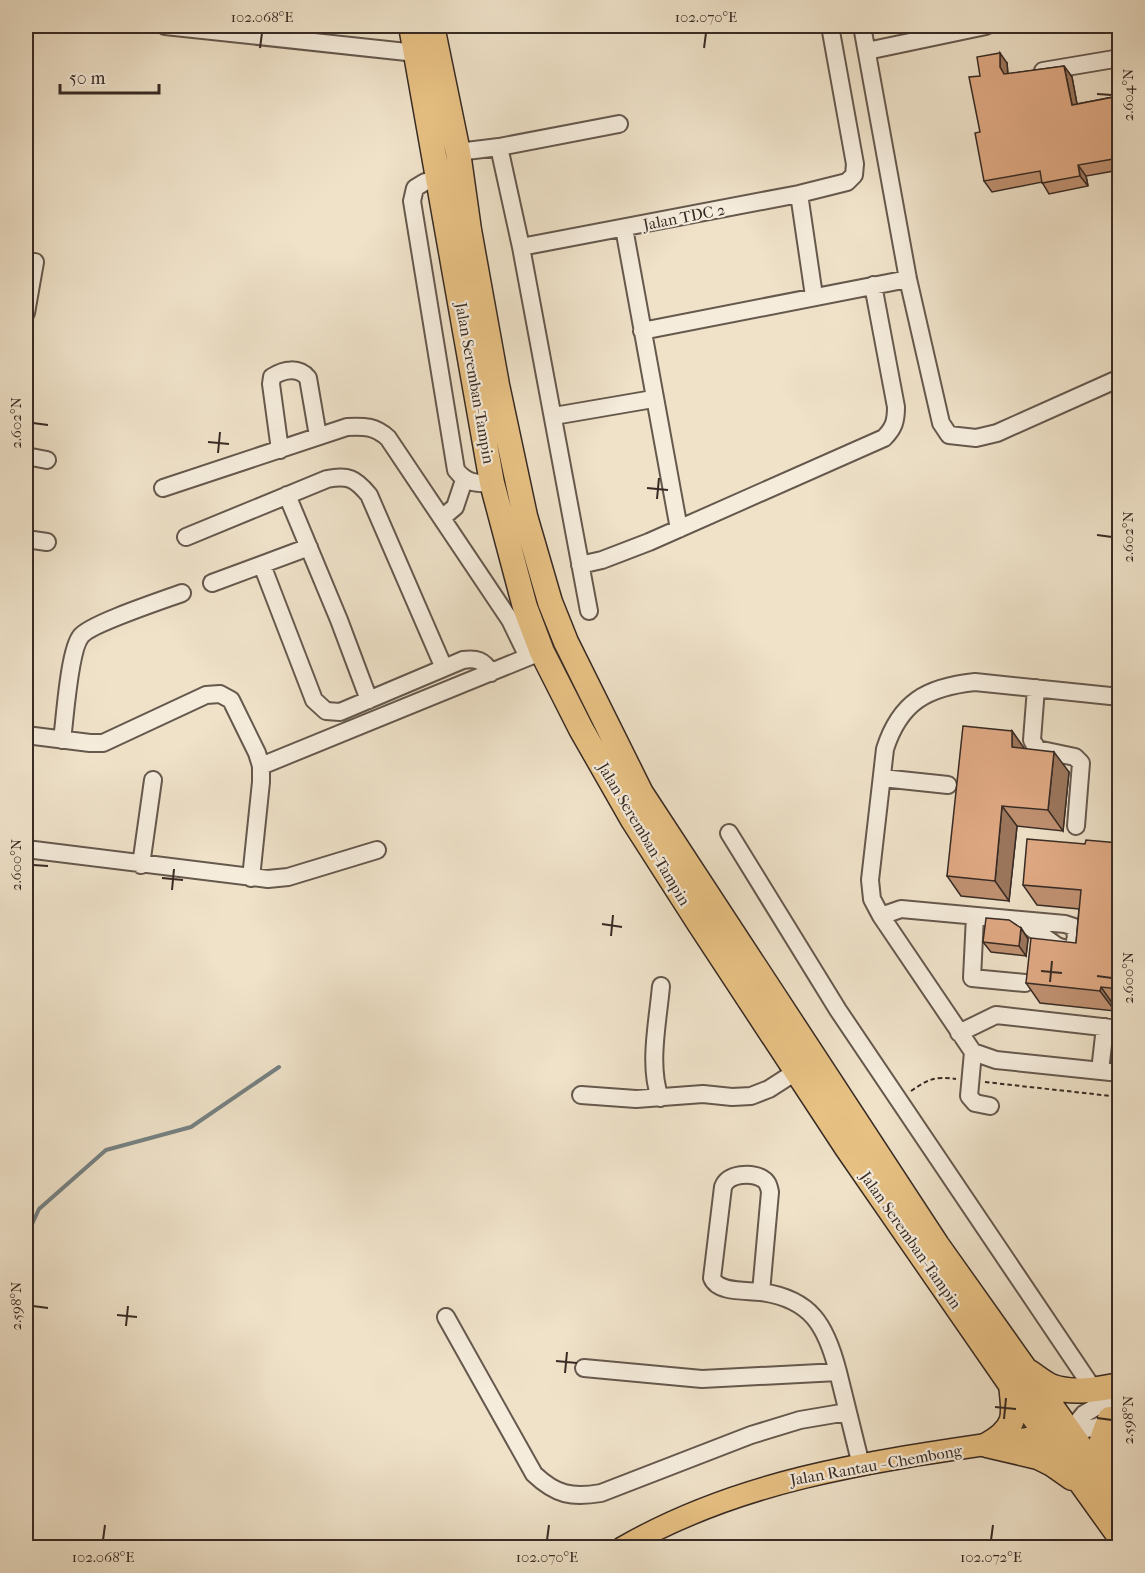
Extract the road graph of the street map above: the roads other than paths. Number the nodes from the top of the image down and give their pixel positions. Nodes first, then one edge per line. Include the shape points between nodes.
1 (165, 26) edge
2 (411, 26) edge
3 (432, 26) edge
4 (830, 26) edge
5 (862, 26) edge
6 (986, 26) edge
7 (867, 51) junction
8 (416, 53) junction
9 (1119, 58) edge
10 (1029, 73) edge
11 (431, 74) junction
12 (619, 124) dead end
13 (499, 147) junction
14 (458, 152) junction
15 (440, 179) junction
16 (799, 194) junction
17 (624, 228) junction
18 (522, 247) junction
19 (35, 262) dead end
20 (908, 279) junction
21 (873, 285) junction
22 (814, 296) junction
23 (26, 313) edge
24 (642, 331) junction
25 (1119, 378) edge
26 (653, 399) junction
27 (554, 416) junction
28 (318, 436) junction
29 (280, 450) junction
30 (26, 456) edge
31 (47, 460) dead end
32 (464, 480) junction
33 (492, 483) junction
34 (163, 488) dead end
35 (286, 495) junction
36 (442, 519) junction
37 (679, 529) junction
38 (186, 537) dead end
39 (26, 539) edge
40 (47, 542) dead end
41 (309, 547) junction
42 (262, 565) junction
43 (580, 565) junction
44 (212, 583) dead end
45 (182, 593) dead end
46 (589, 611) dead end
47 (566, 642) junction
48 (535, 654) junction
49 (444, 668) junction
50 (491, 673) junction
51 (1036, 688) junction
52 (1119, 697) edge
53 (369, 700) junction
54 (26, 735) edge
55 (62, 740) junction
56 (261, 766) junction
57 (882, 778) junction
58 (153, 780) dead end
59 (948, 785) dead end
60 (1077, 826) dead end
61 (729, 833) dead end
62 (26, 849) edge
63 (377, 850) dead end
64 (141, 864) junction
65 (250, 878) junction
66 (881, 916) junction
67 (975, 916) junction
68 (1020, 921) dead end
69 (1025, 983) edge
70 (661, 986) dead end
71 (1112, 1028) edge
72 (958, 1034) junction
73 (973, 1052) junction
74 (797, 1071) junction
75 (1100, 1071) junction
76 (1119, 1073) edge
77 (581, 1095) dead end
78 (660, 1098) junction
79 (990, 1106) dead end
80 (761, 1292) junction
81 (446, 1317) dead end
82 (584, 1368) dead end
83 (838, 1372) junction
84 (1017, 1377) junction
85 (1119, 1386) edge
86 (1094, 1390) junction
87 (1119, 1393) edge
88 (847, 1412) junction
89 (1116, 1421) edge
90 (1059, 1434) junction
91 (987, 1445) junction
92 (861, 1465) junction
93 (1104, 1481) junction
94 (1079, 1482) junction
95 (1119, 1503) edge
96 (1119, 1538) edge
97 (622, 1548) edge

1 - 8 street
2 - 8 highway, Jalan Seremban-Tampin
3 - 11 highway, Jalan Seremban-Tampin
4 - 16 street, Jalan TDC 2 via 854,175 847,182
5 - 7 street
6 - 7 street
7 - 20 street
8 - 11 highway, Jalan Seremban-Tampin
9 - 10 street
11 - 14 highway, Jalan Seremban-Tampin
11 - 15 highway, Jalan Seremban-Tampin
12 - 13 street
13 - 14 street
13 - 18 street
14 - 47 highway, Jalan Seremban-Tampin via 495,374 525,516
15 - 32 street via 415,188 412,201 456,470
15 - 33 highway, Jalan Seremban-Tampin
16 - 17 street, Jalan TDC 2
16 - 22 street
17 - 18 street, Jalan TDC 2
17 - 24 street
18 - 27 street
19 - 23 street
20 - 21 street
20 - 25 street via 941,423 949,435 976,438 997,433
21 - 22 street
21 - 37 street via 896,407 892,430 884,438
22 - 24 street
24 - 26 street
26 - 27 street
26 - 37 street
27 - 43 street
28 - 29 street
28 - 29 street via 308,378 296,370 279,372 272,377 271,384
28 - 36 street via 347,427 380,431
29 - 34 street
30 - 31 street
32 - 33 street
32 - 36 street via 455,507
33 - 48 highway, Jalan Seremban-Tampin
35 - 38 street
35 - 41 street
35 - 49 street via 337,477 360,484 369,495
36 - 48 street
37 - 43 street via 602,561
39 - 40 street
41 - 42 street
41 - 53 street
42 - 44 street
42 - 53 street via 314,700 326,711 340,712
43 - 46 street
45 - 55 street via 81,636 74,652
47 - 48 street
47 - 84 highway, Jalan Seremban-Tampin via 641,793 931,1235
48 - 50 street
48 - 74 highway, Jalan Seremban-Tampin via 633,820
49 - 50 street via 478,659
49 - 53 street
50 - 56 street
51 - 52 street
51 - 57 street via 975,682 951,685 922,698 902,713 891,729
51 - 60 street via 1032,740 1037,749 1076,757 1082,763
54 - 55 street
55 - 56 street via 103,743 206,695 220,694 231,700
56 - 65 street
57 - 59 street
57 - 66 street via 870,880 872,898
58 - 64 street
61 - 86 street via 838,1010
62 - 64 street
63 - 65 street via 288,877
64 - 65 street
66 - 67 street via 901,909
66 - 72 street
67 - 68 street
67 - 69 street via 972,978
70 - 78 street via 654,1070
71 - 72 street via 996,1015
71 - 75 street
72 - 73 street
73 - 75 street via 996,1060
73 - 79 street via 969,1096 975,1103
74 - 78 street via 769,1089 751,1095
74 - 84 highway, Jalan Seremban-Tampin via 847,1148
75 - 76 street
77 - 78 street
80 - 80 street via 770,1192 763,1179 733,1176 723,1186 712,1278 717,1286
80 - 83 street via 778,1294 812,1312 833,1352
81 - 88 street via 534,1474 557,1492 601,1493 751,1435 800,1420
82 - 83 street via 702,1379
83 - 88 street
84 - 86 highway via 1070,1390
84 - 90 highway, Jalan Seremban-Tampin
84 - 91 highway via 1013,1420 1002,1437
85 - 86 highway
87 - 90 street
88 - 92 street
89 - 90 street
89 - 93 highway via 1101,1440
90 - 91 main road, Jalan Rantau - Chembong
90 - 93 highway, Jalan Seremban-Tampin
90 - 94 highway, Jalan Seremban-Tampin
91 - 92 main road, Jalan Rantau - Chembong
91 - 94 highway via 1038,1457
92 - 97 main road, Jalan Rantau - Chembong via 736,1496 686,1515
93 - 95 highway, Jalan Seremban-Tampin
94 - 96 highway, Jalan Seremban-Tampin

